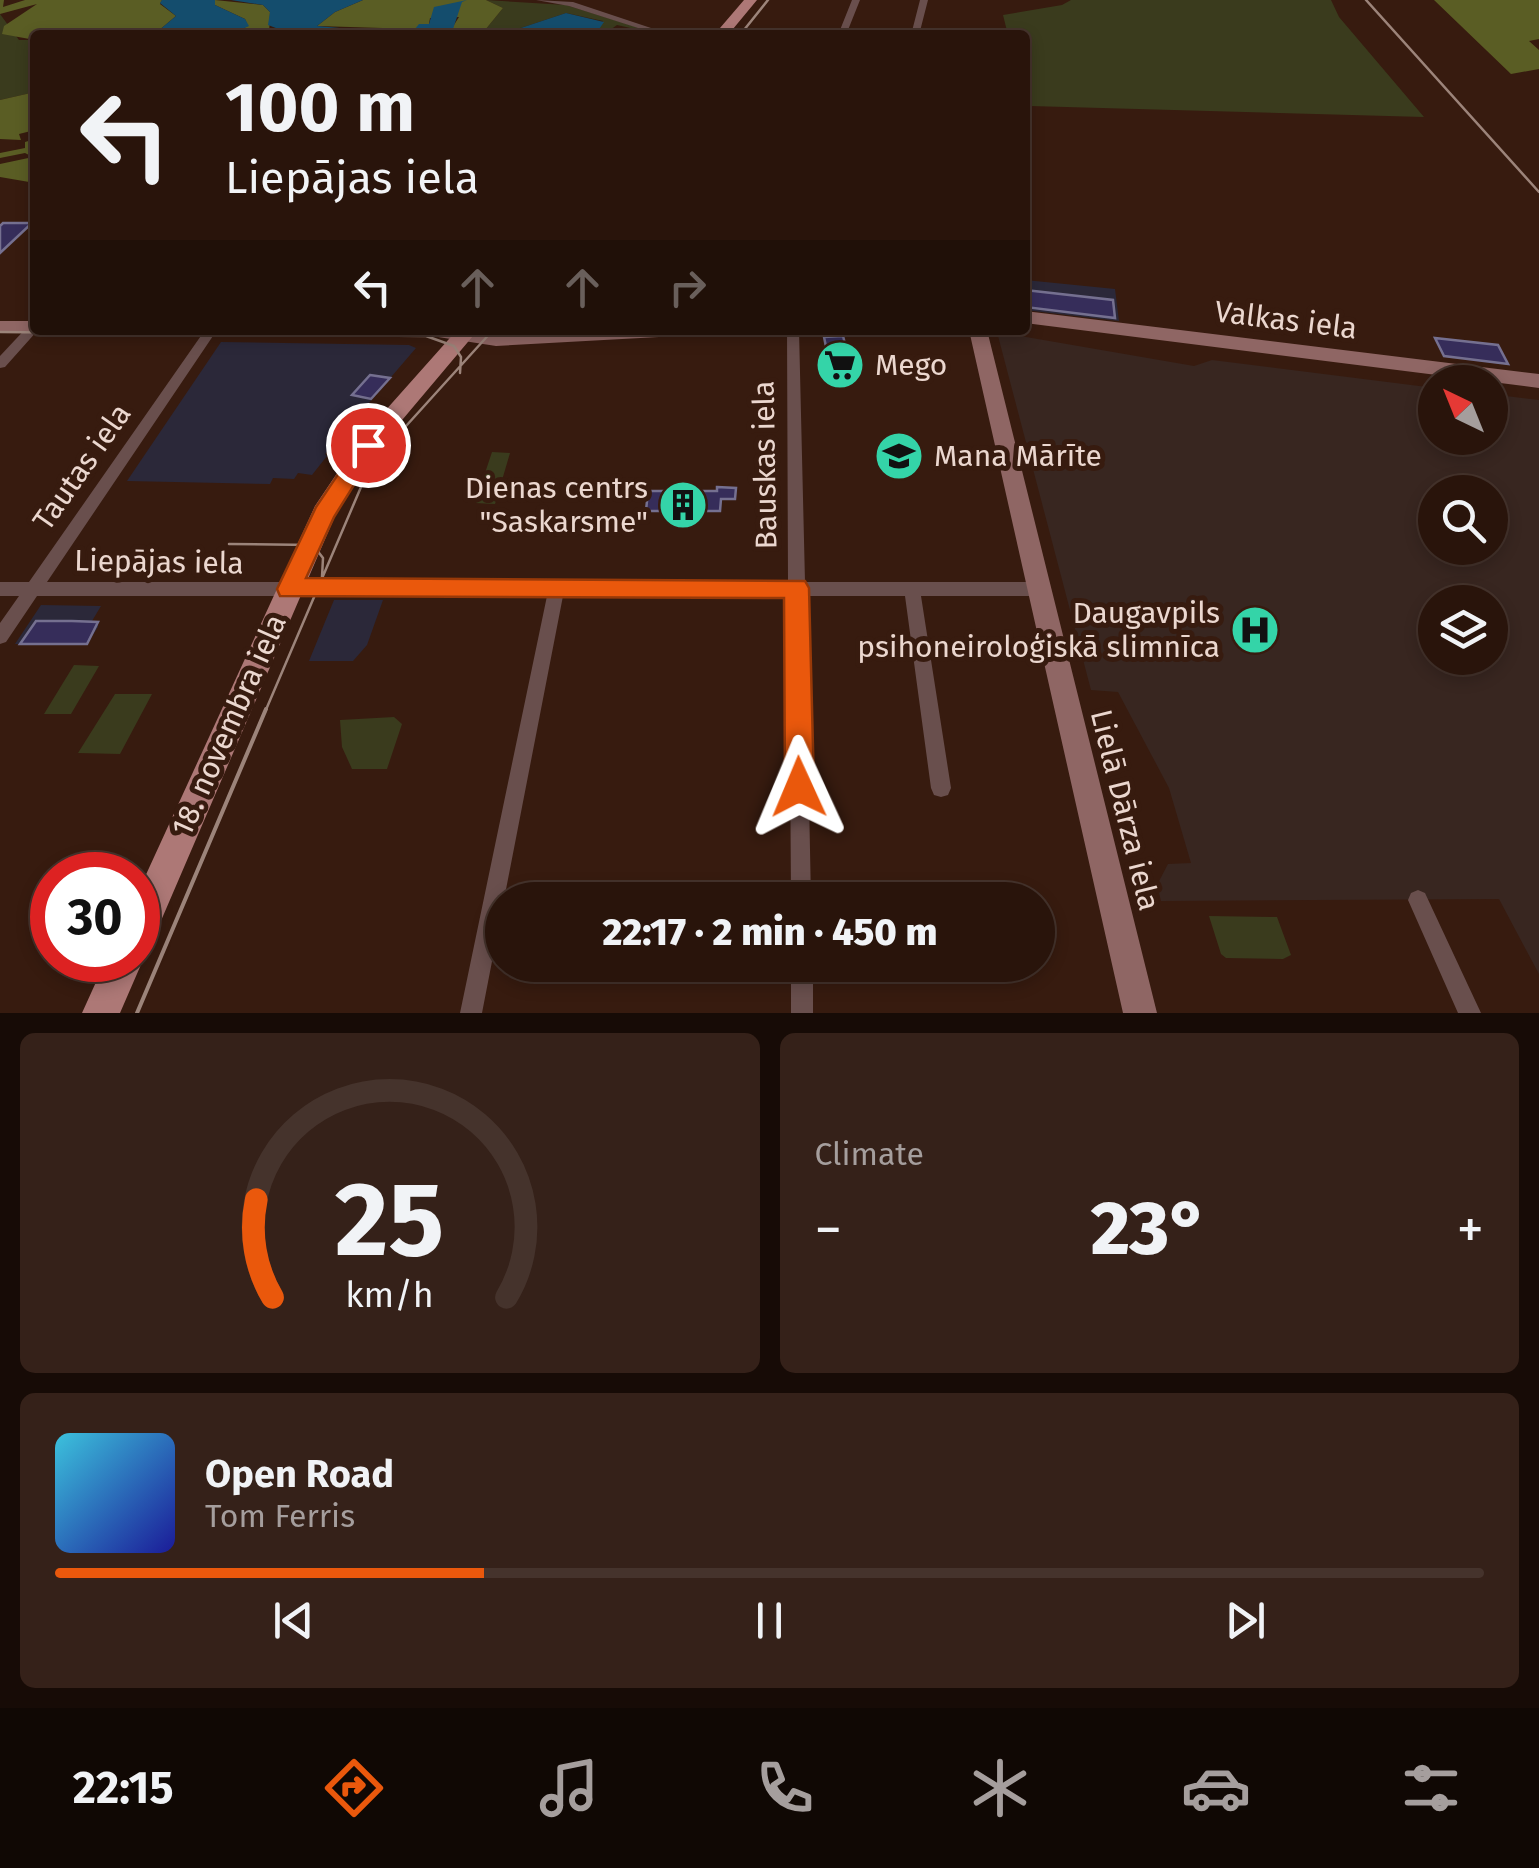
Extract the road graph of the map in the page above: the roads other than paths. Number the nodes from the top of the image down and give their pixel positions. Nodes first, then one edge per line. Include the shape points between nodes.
1 (540, 0) edge
2 (751, 0) edge
3 (856, 0) edge
4 (924, 0) edge
5 (572, 2) edge
6 (653, 30) edge
7 (725, 30) edge
8 (844, 30) edge
9 (916, 30) edge
10 (1030, 319) edge
11 (0, 327) edge
12 (30, 327) edge
13 (30, 332) edge
14 (208, 335) edge
15 (464, 335) edge
16 (477, 335) edge
17 (579, 335) edge
18 (793, 335) edge
19 (979, 335) edge
20 (0, 364) edge
21 (1539, 381) edge
22 (557, 587) junction
23 (0, 588) edge
24 (33, 588) junction
25 (796, 588) junction
26 (912, 588) junction
27 (289, 589) junction
28 (1038, 589) junction
29 (0, 637) edge
30 (941, 788) dead end
31 (160, 882) edge
32 (801, 882) edge
33 (1418, 900) dead end
34 (115, 982) edge
35 (802, 982) edge
36 (101, 1013) edge
37 (471, 1013) edge
38 (802, 1013) edge
39 (1140, 1013) edge
40 (1470, 1013) edge

1 - 5 street
2 - 7 main road
3 - 8 street
4 - 9 street
5 - 6 street
10 - 21 street, Valkas iela
11 - 12 street
13 - 20 street
14 - 24 street, Tautas iela
15 - 27 main road, 18. novembra iela via 346,476
16 - 17 street
18 - 25 street, Bauskas iela
19 - 28 street, Lielā Dārza iela
22 - 25 street, Liepājas iela
22 - 27 street, Liepājas iela
22 - 37 street
23 - 24 street, Liepājas iela
24 - 27 street, Liepājas iela
24 - 29 street, Tautas iela
25 - 26 street, Liepājas iela
25 - 32 street, Bauskas iela
26 - 28 street, Liepājas iela
26 - 30 street
27 - 31 main road, 18. novembra iela
28 - 39 street, Lielā Dārza iela
33 - 40 street
34 - 36 main road
35 - 38 street

